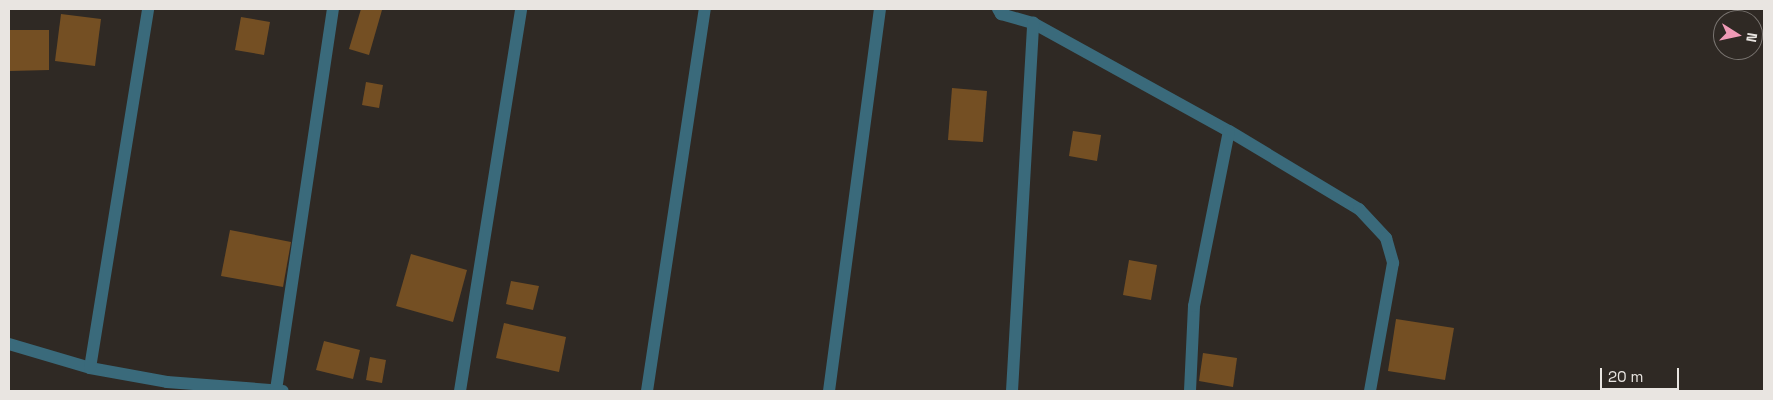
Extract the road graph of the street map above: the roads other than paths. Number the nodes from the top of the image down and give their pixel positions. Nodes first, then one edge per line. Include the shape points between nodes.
1 (148, 9) edge
2 (333, 9) edge
3 (521, 9) edge
4 (705, 9) edge
5 (880, 9) edge
6 (998, 9) edge
7 (1033, 23) junction
8 (1229, 131) junction
9 (9, 344) edge
10 (90, 368) junction
11 (167, 382) junction
12 (279, 390) edge
13 (176, 391) edge
14 (460, 391) edge
15 (648, 391) edge
16 (828, 391) edge
17 (1012, 391) edge
18 (1190, 391) edge
19 (1370, 391) edge

1 - 10 street
2 - 12 street
3 - 14 street
4 - 15 street
5 - 16 street
6 - 7 street via 1001,14
7 - 8 street
7 - 17 street
8 - 18 street via 1194,306
8 - 19 street via 1359,209 1386,238 1393,263
9 - 10 street
10 - 11 street
11 - 12 street
11 - 13 street

